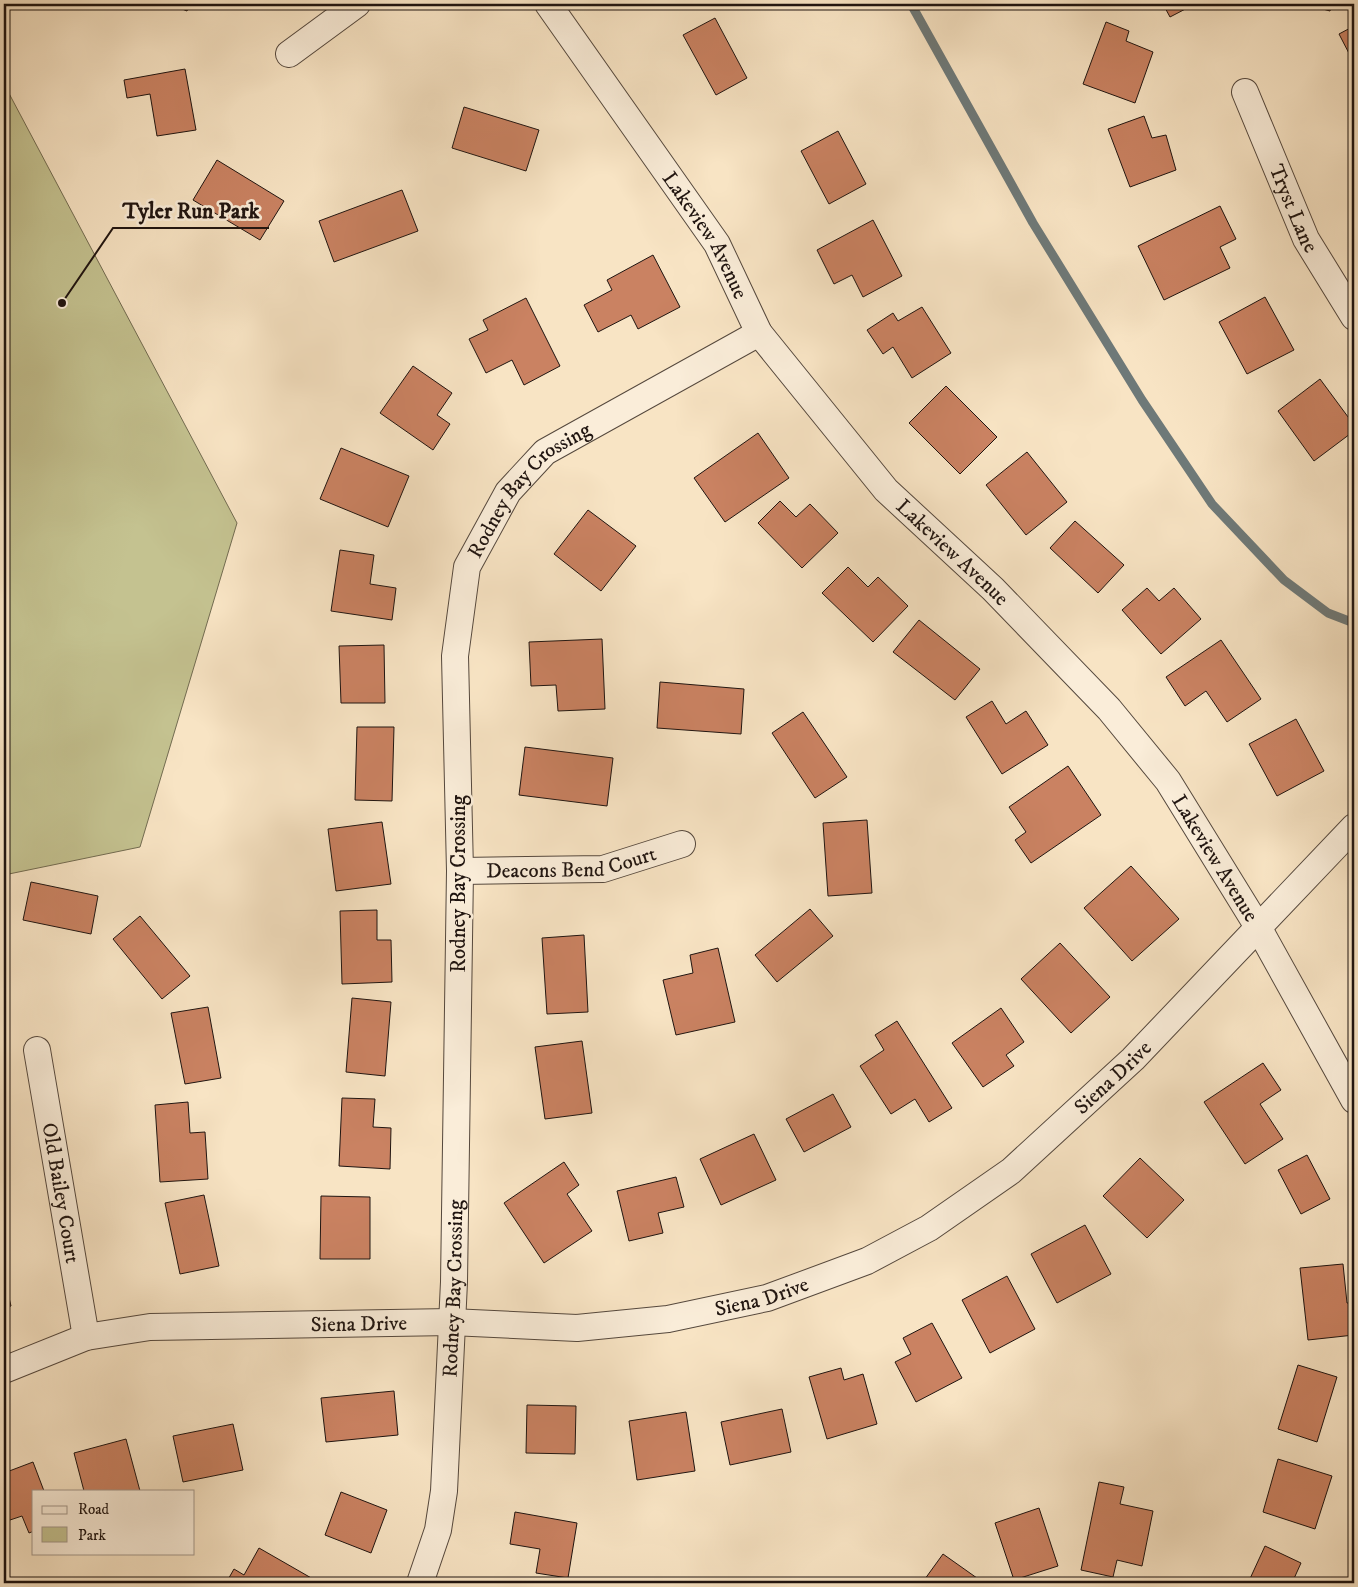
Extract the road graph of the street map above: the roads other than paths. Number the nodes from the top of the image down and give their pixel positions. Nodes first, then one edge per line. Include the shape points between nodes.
1 (357, 4) edge
2 (548, 4) edge
3 (289, 54) dead end
4 (1245, 92) dead end
5 (1354, 317) edge
6 (759, 333) junction
7 (1354, 828) edge
8 (682, 844) dead end
9 (460, 871) junction
10 (1258, 927) junction
11 (37, 1050) dead end
12 (1354, 1100) edge
13 (451, 1322) junction
14 (86, 1337) junction
15 (4, 1370) edge
16 (420, 1583) edge

1 - 3 street
2 - 6 street, Lakeview Avenue via 717,244
4 - 5 street, Tryst Lane via 1306,239
6 - 9 street, Rodney Bay Crossing via 545,452 508,492 468,567 455,656
6 - 10 street, Lakeview Avenue via 886,490 994,589 1110,709 1168,782
7 - 10 street, Siena Drive
8 - 9 street, Deacons Bend Court via 603,869
9 - 13 street, Rodney Bay Crossing
10 - 12 street, Lakeview Avenue
10 - 13 street, Siena Drive via 1133,1059 1012,1171 929,1228 867,1261 767,1298 668,1319 577,1328
11 - 14 street, Old Bailey Court
13 - 14 street, Siena Drive via 150,1327
13 - 16 street, Rodney Bay Crossing via 444,1491 438,1530
14 - 15 street, Siena Drive

